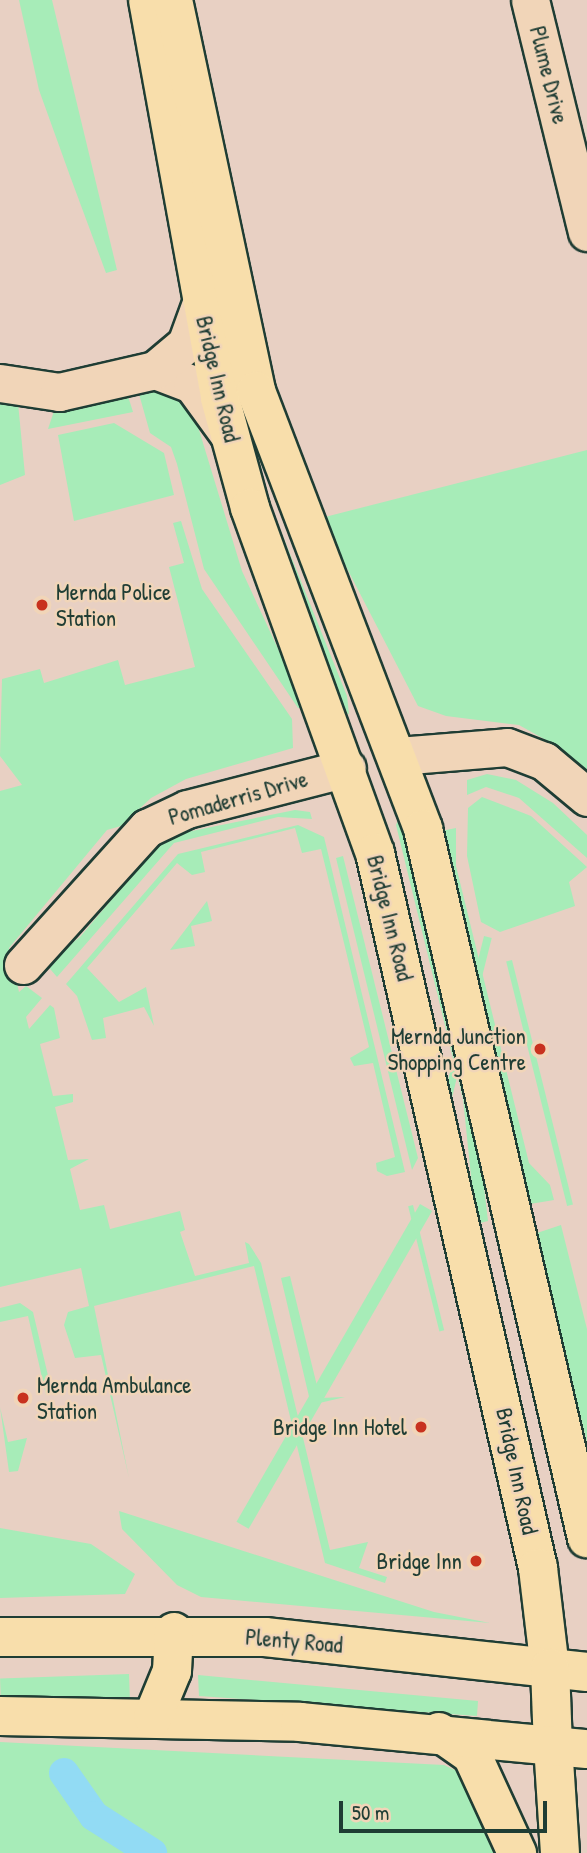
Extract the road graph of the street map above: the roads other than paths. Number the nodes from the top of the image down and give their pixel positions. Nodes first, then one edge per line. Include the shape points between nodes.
1 (148, 0) edge
2 (173, 0) edge
3 (530, 0) edge
4 (587, 232) edge
5 (201, 303) junction
6 (155, 370) junction
7 (0, 383) edge
8 (230, 437) junction
9 (398, 756) junction
10 (347, 768) junction
11 (587, 797) edge
12 (23, 965) dead end
13 (587, 1538) edge
14 (174, 1632) junction
15 (0, 1637) edge
16 (550, 1668) junction
17 (587, 1672) edge
18 (0, 1716) edge
19 (153, 1717) junction
20 (439, 1732) junction
21 (570, 1747) edge
22 (517, 1853) edge
23 (560, 1853) edge

1 - 5 main road, Bridge Inn Road
2 - 9 main road, Bridge Inn Road via 256,391
3 - 4 street, Plume Drive
5 - 6 street via 186,344
5 - 8 main road, Bridge Inn Road
6 - 7 street via 59,392
6 - 8 street via 192,384
8 - 10 main road, Bridge Inn Road via 250,508
9 - 10 main road
9 - 11 street via 507,747 544,761
9 - 13 main road, Bridge Inn Road via 423,829 493,1116
10 - 12 street, Pomaderris Drive via 187,808 147,828
10 - 16 main road, Bridge Inn Road via 375,853 453,1180 538,1569
14 - 15 main road, Plenty Road
14 - 16 main road, Plenty Road
14 - 19 main road via 172,1671
16 - 17 main road, Plenty Road
16 - 21 main road, Bridge Inn Road
18 - 19 main road
19 - 20 main road
20 - 21 main road
20 - 22 main road via 472,1755
21 - 23 main road, Bridge Inn Road

